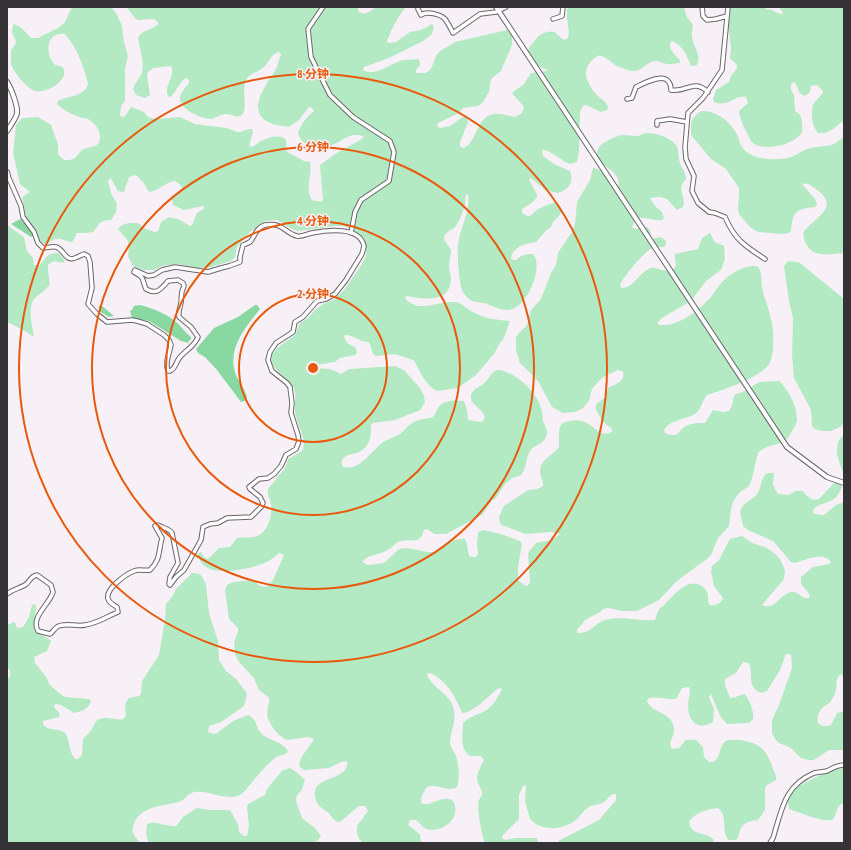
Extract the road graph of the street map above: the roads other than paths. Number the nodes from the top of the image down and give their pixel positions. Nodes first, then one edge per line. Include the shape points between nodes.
1 (323, 7) edge
2 (506, 7) edge
3 (563, 7) edge
4 (702, 7) edge
5 (728, 7) edge
6 (418, 9) dead end
7 (498, 9) edge
8 (727, 16) junction
9 (553, 19) dead end
10 (7, 82) edge
11 (708, 92) junction
12 (627, 99) dead end
13 (687, 122) junction
14 (657, 125) dead end
15 (7, 131) edge
16 (8, 174) edge
17 (351, 233) junction
18 (765, 259) dead end
19 (844, 483) edge
20 (7, 594) edge
21 (844, 765) edge
22 (770, 843) edge

1 - 17 street via 308,29 311,57 330,95 353,118 390,141 394,152 389,181 361,200 355,212
2 - 7 street
3 - 9 street via 562,16
4 - 8 street via 703,16 707,20
5 - 8 street
6 - 7 street via 421,14 424,12 444,18 454,33 480,14 496,12
7 - 19 street via 787,447 827,477
8 - 11 street via 722,70
10 - 15 street via 17,114
11 - 12 street via 697,85 672,90 666,79 653,78 636,87 632,98
11 - 13 street via 688,113
13 - 14 street via 670,119 657,121
13 - 18 street via 686,159 694,176 692,191 698,203 709,212 725,217 743,245
16 - 17 street via 23,217 34,232 39,246 54,246 70,259 84,254 88,256 92,288 88,304 107,322 143,322 169,340 171,345 167,367 170,371 198,337 191,327 178,317 183,283 178,280 168,281 158,291 152,292 146,289 144,279 134,270 148,276 175,267 208,272 229,266 240,262 243,245 251,241 257,230 264,226 278,226 296,236 334,231
17 - 20 street via 362,240 364,250 346,280 335,294 316,301 303,317 295,322 291,335 280,340 270,352 268,360 272,371 290,387 290,413 299,442 296,449 286,455 274,474 259,479 249,487 260,497 263,503 261,507 251,517 227,518 203,527 199,544 184,570 170,585 170,577 178,563 172,533 158,525 155,526 162,538 159,559 150,570 136,570 119,580 108,592 108,599 118,612 91,624 62,625 50,634 38,631 36,625 39,616 53,592 51,585 37,575 32,576 25,585 14,588
21 - 22 street via 815,773 795,785 786,797

